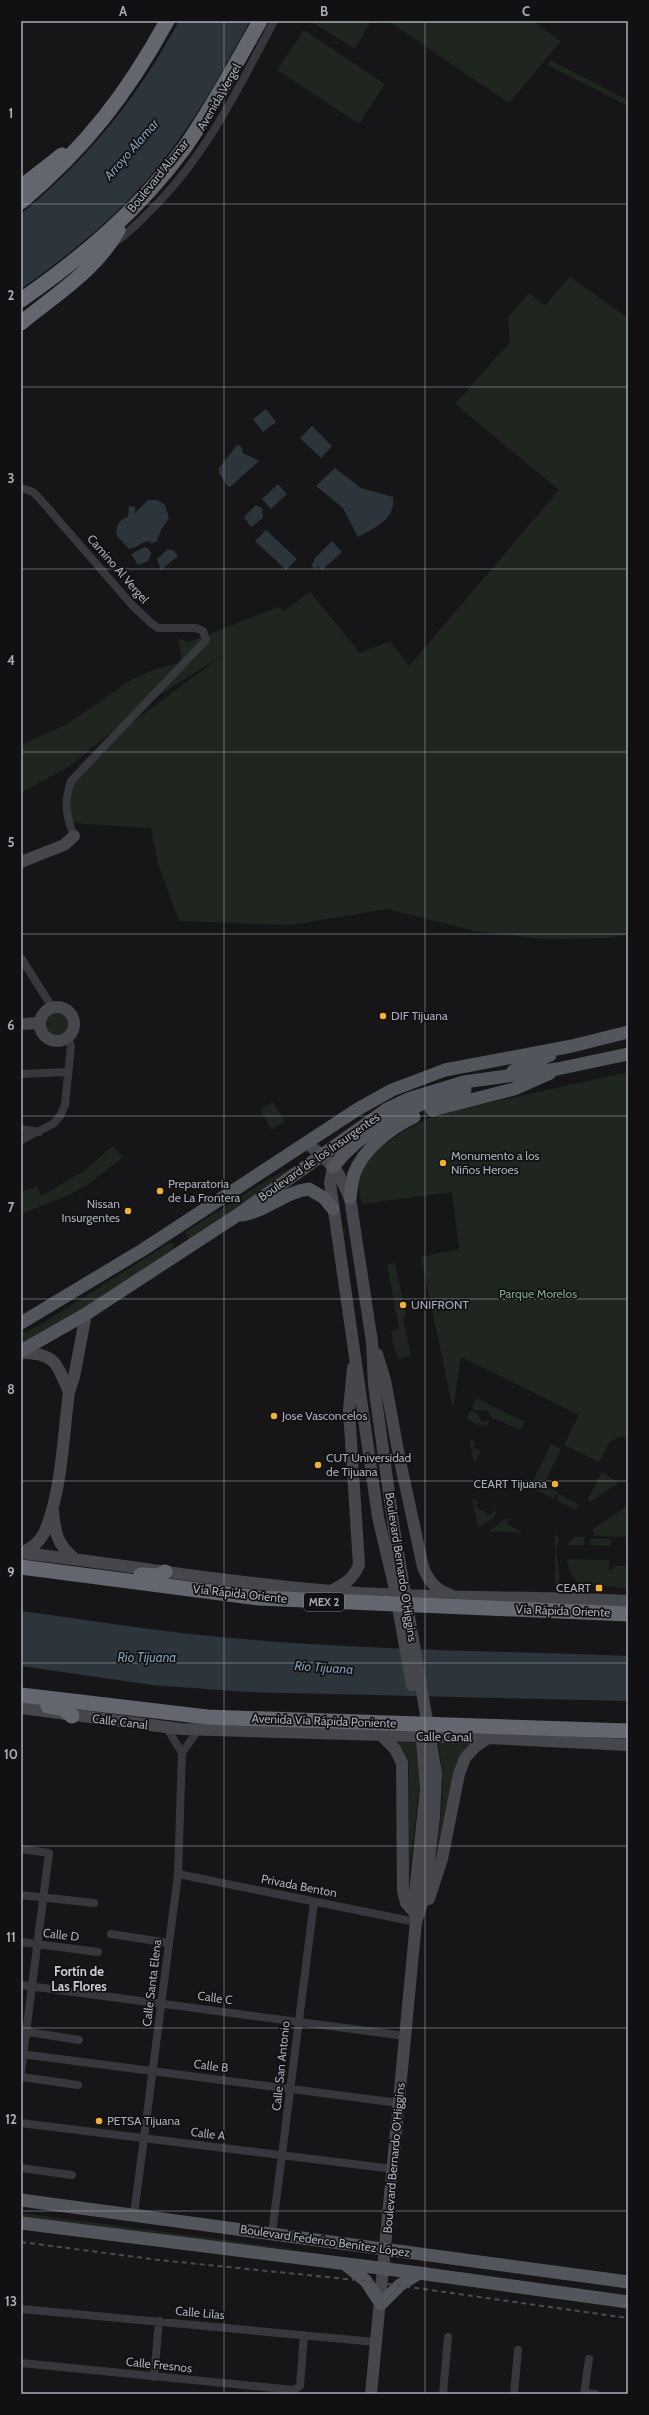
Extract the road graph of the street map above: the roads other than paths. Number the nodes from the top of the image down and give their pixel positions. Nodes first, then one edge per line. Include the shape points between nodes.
1 (167, 21) edge
2 (260, 21) edge
3 (274, 21) edge
4 (86, 142) junction
5 (21, 187) edge
6 (21, 202) edge
7 (126, 215) junction
8 (109, 246) junction
9 (21, 300) edge
10 (21, 323) edge
11 (21, 488) edge
12 (74, 836) joint
13 (21, 862) edge
14 (21, 958) edge
15 (21, 974) edge
16 (30, 974) junction
17 (52, 1007) junction
18 (40, 1023) junction
19 (21, 1024) edge
20 (628, 1032) edge
21 (68, 1037) junction
22 (572, 1046) junction
23 (628, 1054) edge
24 (558, 1069) junction
25 (68, 1072) junction
26 (21, 1074) edge
27 (499, 1078) junction
28 (21, 1129) edge
29 (40, 1132) junction
30 (21, 1140) edge
31 (306, 1143) junction
32 (322, 1155) junction
33 (333, 1167) junction
34 (350, 1198) junction
35 (333, 1209) junction
36 (236, 1216) junction
37 (176, 1229) junction
38 (148, 1273) junction
39 (86, 1314) junction
40 (21, 1323) edge
41 (372, 1342) junction
42 (355, 1351) junction
43 (21, 1352) edge
44 (69, 1392) junction
45 (52, 1508) junction
46 (21, 1553) edge
47 (74, 1558) junction
48 (21, 1559) edge
49 (21, 1567) edge
50 (165, 1572) junction
51 (398, 1584) junction
52 (331, 1591) junction
53 (459, 1598) junction
54 (628, 1601) edge
55 (628, 1614) edge
56 (21, 1695) edge
57 (21, 1702) edge
58 (21, 1708) edge
59 (72, 1716) junction
60 (167, 1728) junction
61 (198, 1730) junction
62 (628, 1731) edge
63 (381, 1735) junction
64 (488, 1738) junction
65 (628, 1745) edge
66 (182, 1753) junction
67 (21, 1849) edge
68 (178, 1874) junction
69 (21, 1895) edge
70 (44, 1898) junction
71 (314, 1902) junction
72 (94, 1903) dead end
73 (417, 1915) junction
74 (111, 1934) dead end
75 (21, 1942) edge
76 (37, 1944) junction
77 (169, 1944) junction
78 (98, 1952) dead end
79 (21, 1985) edge
80 (32, 1986) junction
81 (161, 2002) junction
82 (298, 2021) junction
83 (24, 2031) edge
84 (405, 2036) junction
85 (79, 2040) dead end
86 (22, 2054) edge
87 (153, 2071) junction
88 (21, 2072) edge
89 (21, 2077) edge
90 (78, 2085) dead end
91 (291, 2088) junction
92 (399, 2103) junction
93 (21, 2122) edge
94 (144, 2138) junction
95 (283, 2155) junction
96 (21, 2168) edge
97 (393, 2169) junction
98 (72, 2175) dead end
99 (21, 2200) edge
100 (134, 2215) junction
101 (21, 2223) edge
102 (272, 2233) junction
103 (386, 2249) junction
104 (345, 2265) junction
105 (384, 2269) junction
106 (419, 2273) junction
107 (628, 2282) edge
108 (628, 2302) edge
109 (381, 2304) junction
110 (21, 2309) edge
111 (159, 2321) junction
112 (304, 2335) junction
113 (448, 2337) dead end
114 (376, 2342) junction
115 (518, 2350) dead end
116 (589, 2359) dead end
117 (21, 2363) edge
118 (154, 2377) junction
119 (584, 2393) edge
120 (371, 2394) edge
121 (443, 2394) edge
122 (514, 2394) edge
123 (595, 2394) edge

1 - 4 highway via 122,96
2 - 7 highway, Boulevard Alamar via 185,147
3 - 8 street, Avenida Vergel via 229,107 194,161 162,200 132,229
4 - 5 highway via 56,158
4 - 6 highway
7 - 8 highway
7 - 9 highway, Boulevard Alamar via 79,258
8 - 10 highway via 77,278
11 - 12 street, Camino Al Vergel via 33,492 40,499 132,605 150,622 158,628 196,628 203,631 206,640 71,781 67,792 67,810
12 - 13 main road via 64,846
14 - 16 street
15 - 16 street
16 - 17 street
17 - 18 main road via 43,1013
17 - 21 main road via 67,1010 73,1018 73,1028
18 - 19 main road
18 - 21 main road via 40,1029 47,1038 57,1041
20 - 22 main road, Boulevard de los Insurgentes
21 - 25 street via 71,1046
22 - 27 main road
22 - 31 main road, Boulevard de los Insurgentes via 455,1068 422,1078 358,1109
23 - 24 main road, Boulevard de los Insurgentes
24 - 27 main road, Boulevard de los Insurgentes
24 - 34 main road via 514,1089 428,1111 393,1130 361,1160 354,1173
25 - 26 street
25 - 29 street via 65,1105 60,1116
27 - 32 main road, Boulevard de los Insurgentes via 464,1082 408,1099 376,1116
27 - 33 main road via 424,1103 390,1120 357,1142
28 - 29 street
29 - 30 street
31 - 32 main road, Boulevard Bernardo O'Higgins
31 - 37 main road, Boulevard de los Insurgentes
32 - 33 main road, Boulevard Bernardo O'Higgins
32 - 36 main road, Boulevard de los Insurgentes
33 - 34 main road, Boulevard Bernardo O'Higgins via 343,1180
33 - 35 main road, Boulevard Bernardo O'Higgins via 330,1184
34 - 41 main road, Boulevard Bernardo O'Higgins
35 - 36 main road via 324,1198 309,1189 290,1194 253,1213
35 - 42 main road, Boulevard Bernardo O'Higgins
36 - 38 main road, Boulevard de los Insurgentes
37 - 38 main road via 178,1244 174,1252
37 - 40 main road, Boulevard de los Insurgentes
38 - 39 main road, Boulevard de los Insurgentes
39 - 43 main road, Boulevard de los Insurgentes
39 - 44 main road
41 - 51 main road, Boulevard Bernardo O'Higgins via 374,1385
41 - 53 main road via 385,1380 423,1567 430,1582 442,1591
42 - 51 main road, Boulevard Bernardo O'Higgins via 378,1517
42 - 52 main road via 349,1410 359,1565 354,1576 346,1584
43 - 44 main road via 38,1353 55,1361
44 - 45 main road
45 - 46 main road via 41,1538 30,1550
45 - 47 main road via 55,1533 64,1551
46 - 47 main road
47 - 50 main road
48 - 50 highway via 151,1576
49 - 55 highway, Vía Rápida Oriente / MEX 2 via 259,1598
50 - 52 main road
51 - 73 main road, Boulevard Bernardo O'Higgins via 428,1751
52 - 53 main road
53 - 54 main road
56 - 62 highway, Avenida Vía Rápida Poniente via 207,1717
57 - 59 highway via 60,1708
58 - 59 main road, Calle Canal
59 - 60 main road, Calle Canal
60 - 61 main road, Calle Canal
60 - 66 street
61 - 63 main road, Calle Canal
61 - 66 street
63 - 64 main road, Calle Canal
63 - 73 main road via 390,1743 402,1763 404,1891 406,1903
64 - 65 main road, Calle Canal
64 - 73 main road via 465,1758 459,1774 436,1880
66 - 68 street, Calle Santa Elena
67 - 70 street via 49,1853
68 - 71 street, Privada Benton
68 - 77 street, Calle Santa Elena
69 - 70 street
70 - 72 street
70 - 76 street
71 - 73 street, Privada Benton
71 - 82 street, Calle San Antonio
73 - 84 main road, Boulevard Bernardo O'Higgins
74 - 77 street
75 - 76 street, Calle D
76 - 78 street, Calle D
76 - 80 street
77 - 81 street, Calle Santa Elena
79 - 80 street, Calle C
80 - 81 street, Calle C
80 - 83 street
81 - 82 street, Calle C
81 - 87 street, Calle Santa Elena
82 - 84 street, Calle C
82 - 91 street, Calle San Antonio
83 - 85 street
83 - 86 street
84 - 92 main road, Boulevard Bernardo O'Higgins
86 - 87 street, Calle B
86 - 88 street
87 - 91 street, Calle B
87 - 94 street, Calle Santa Elena
89 - 90 street
91 - 92 street, Calle B
91 - 95 street, Calle San Antonio
92 - 97 main road, Boulevard Bernardo O'Higgins
93 - 94 street, Calle A
94 - 95 street, Calle A
94 - 100 street, Calle Santa Elena
95 - 97 street, Calle A
95 - 102 street, Calle San Antonio
96 - 98 street
97 - 103 main road, Boulevard Bernardo O'Higgins
99 - 100 main road, Boulevard Federico Benítez López
100 - 102 main road, Boulevard Federico Benítez López
101 - 104 main road, Boulevard Federico Benítez López
102 - 103 main road, Boulevard Federico Benítez López
103 - 105 main road, Boulevard Bernardo O'Higgins
103 - 107 main road, Boulevard Federico Benítez López
104 - 105 main road, Boulevard Federico Benítez López
104 - 109 main road via 366,2281
105 - 106 main road, Boulevard Federico Benítez López
105 - 109 main road, Boulevard Bernardo O'Higgins
106 - 108 main road, Boulevard Federico Benítez López
106 - 109 main road via 400,2285
109 - 114 main road, Boulevard Bernardo O'Higgins
110 - 111 street, Calle Lilas
111 - 112 street, Calle Lilas
111 - 118 street
112 - 114 street, Calle Lilas
112 - 118 street, Calle Fresnos via 300,2386 294,2390
113 - 121 street
114 - 120 main road, Boulevard Bernardo O'Higgins
115 - 122 street
116 - 119 street
117 - 118 street, Calle Fresnos
119 - 123 street

